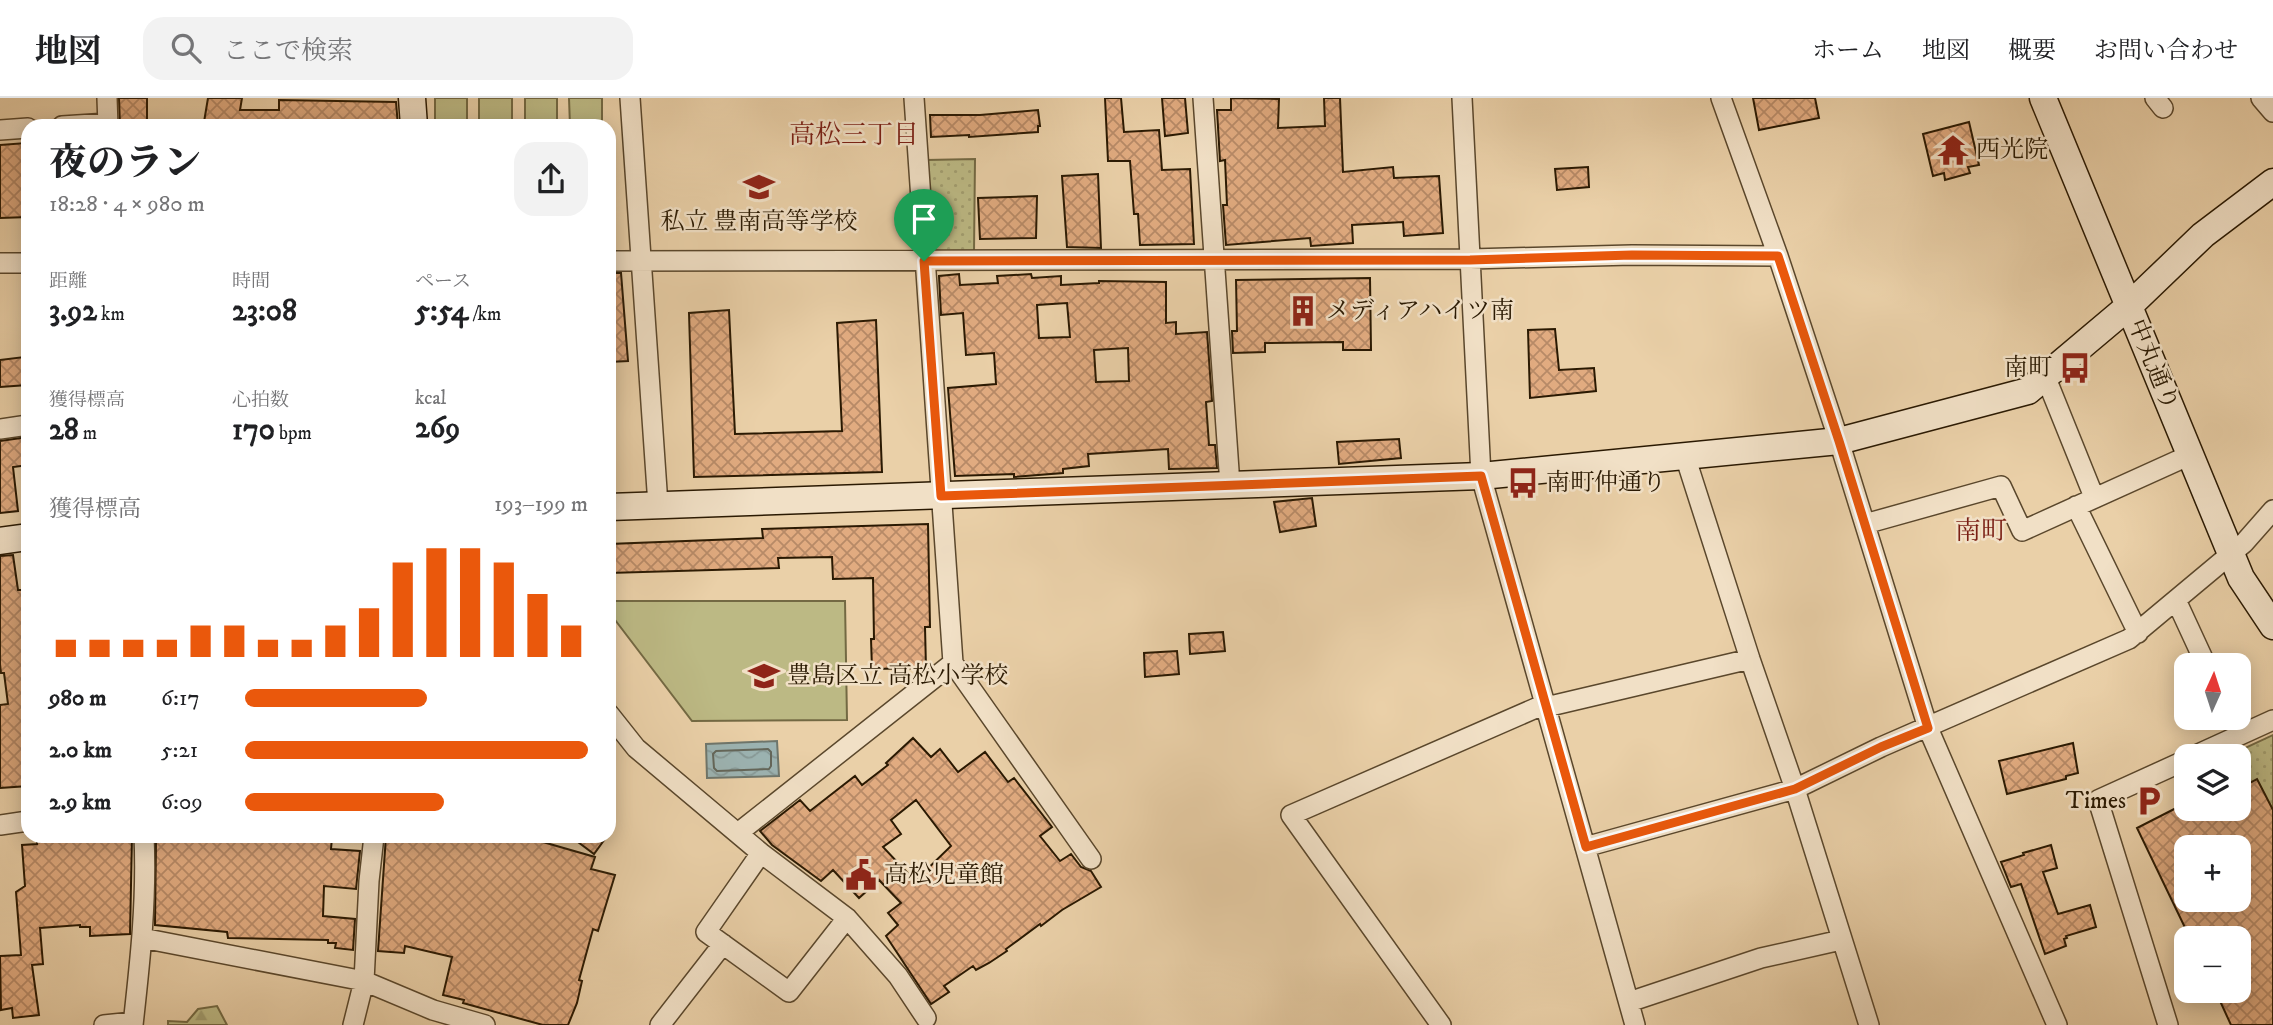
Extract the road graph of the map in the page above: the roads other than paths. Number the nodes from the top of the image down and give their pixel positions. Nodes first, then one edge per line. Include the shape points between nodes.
1 (107, 98) edge
2 (412, 98) edge
3 (630, 98) edge
4 (914, 98) edge
5 (1203, 98) edge
6 (1462, 98) edge
7 (1721, 98) edge
8 (2261, 98) edge
9 (2047, 100) edge
10 (2273, 112) edge
11 (108, 119) edge
12 (414, 119) edge
13 (21, 128) edge
14 (0, 130) edge
15 (2273, 182) edge
16 (1778, 256) junction
17 (1214, 259) junction
18 (641, 260) junction
19 (1470, 260) junction
20 (616, 261) edge
21 (924, 261) junction
22 (0, 263) edge
23 (21, 263) edge
24 (2129, 306) junction
25 (2046, 379) junction
26 (21, 426) edge
27 (0, 429) edge
28 (1839, 441) junction
29 (2190, 455) junction
30 (1685, 456) junction
31 (1481, 476) junction
32 (1230, 485) junction
33 (941, 496) junction
34 (2095, 497) junction
35 (658, 505) junction
36 (2076, 506) junction
37 (616, 507) edge
38 (2273, 510) edge
39 (1865, 524) junction
40 (21, 538) edge
41 (0, 541) edge
42 (2230, 554) junction
43 (2176, 600) junction
44 (2273, 626) edge
45 (2138, 633) junction
46 (2200, 653) edge
47 (1750, 659) junction
48 (953, 663) junction
49 (1546, 705) junction
50 (2273, 720) edge
51 (616, 723) edge
52 (1928, 728) junction
53 (2220, 744) edge
54 (2174, 765) edge
55 (1795, 789) junction
56 (21, 822) edge
57 (0, 824) edge
58 (738, 833) junction
59 (144, 843) edge
60 (373, 843) edge
61 (1586, 847) junction
62 (761, 853) junction
63 (1091, 859) dead end
64 (846, 918) junction
65 (142, 938) junction
66 (1841, 940) junction
67 (723, 944) junction
68 (364, 981) junction
69 (1629, 1002) junction
70 (926, 1018) dead end
71 (133, 1023) edge
72 (104, 1025) edge
73 (353, 1025) edge
74 (485, 1025) edge
75 (660, 1025) edge
76 (1441, 1025) edge
77 (1635, 1025) edge
78 (1869, 1025) edge
79 (2057, 1025) edge
80 (2168, 1025) edge

1 - 11 street
2 - 12 street
3 - 18 street
4 - 21 street
5 - 17 street
6 - 19 street
7 - 16 street
8 - 10 street
9 - 24 street, 中丸通り
13 - 14 street
15 - 24 street via 2203,235
16 - 19 street
16 - 28 street
17 - 19 street
17 - 21 street
17 - 32 street
18 - 20 street
18 - 21 street
18 - 35 street
19 - 31 street
21 - 33 street
22 - 23 street
24 - 25 street
24 - 29 street, 中丸通り
25 - 28 street via 2017,396
25 - 34 street
26 - 27 street
28 - 30 street
28 - 39 street
29 - 34 street
29 - 42 street, 中丸通り
30 - 31 street
30 - 47 street
31 - 32 street
31 - 49 street
32 - 33 street
33 - 35 street
33 - 48 street
34 - 36 street
35 - 37 street
36 - 39 street via 2022,531 2001,486
36 - 45 street
38 - 42 street
39 - 52 street
40 - 41 street
42 - 43 street
42 - 44 street, 中丸通り via 2243,583
43 - 45 street
43 - 46 street
45 - 52 street
47 - 49 street
47 - 55 street
48 - 58 street
48 - 63 street
49 - 61 street
49 - 76 street via 1291,815
50 - 53 street
51 - 58 street via 636,748
52 - 55 street
52 - 79 street
54 - 80 street via 2098,800
55 - 61 street
55 - 66 street
56 - 57 street
58 - 62 street
59 - 65 street
60 - 68 street
61 - 69 street
62 - 64 street
62 - 67 street via 706,932
64 - 67 street via 789,992
64 - 70 street via 898,976
65 - 68 street
65 - 71 street
66 - 69 street via 1761,958
66 - 78 street
67 - 75 street
68 - 73 street
68 - 74 street via 433,1010
69 - 77 street
71 - 72 street

